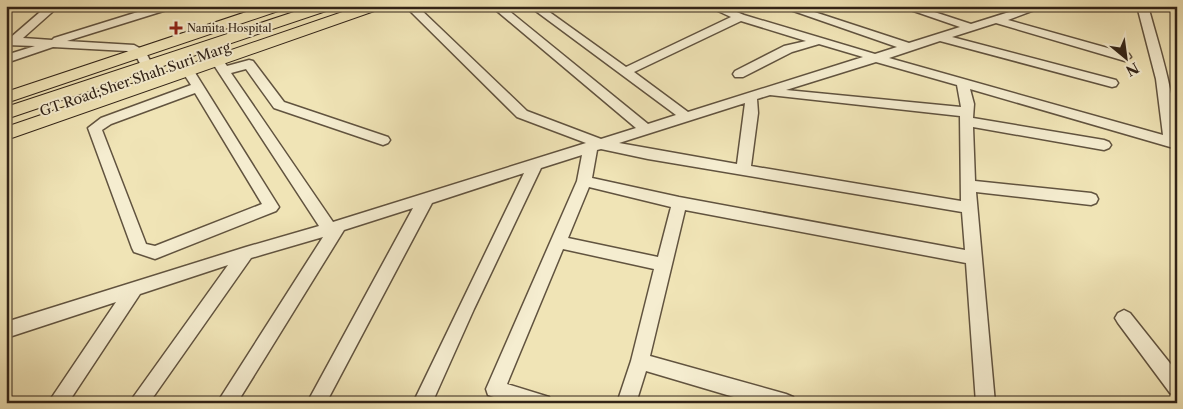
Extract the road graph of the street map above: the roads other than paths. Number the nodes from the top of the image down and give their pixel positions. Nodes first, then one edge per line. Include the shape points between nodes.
1 (54, 6) edge
2 (169, 6) edge
3 (279, 6) edge
4 (349, 6) edge
5 (375, 6) edge
6 (410, 6) edge
7 (496, 6) edge
8 (534, 6) edge
9 (712, 6) edge
10 (784, 6) edge
11 (904, 6) edge
12 (1040, 6) edge
13 (1142, 6) edge
14 (319, 7) edge
15 (740, 17) junction
16 (997, 20) junction
17 (973, 28) junction
18 (941, 38) junction
19 (9, 41) edge
20 (820, 41) junction
21 (51, 44) junction
22 (909, 48) junction
23 (1124, 57) dead end
24 (877, 58) junction
25 (6, 59) edge
26 (144, 60) junction
27 (218, 62) junction
28 (188, 71) junction
29 (625, 72) junction
30 (738, 74) dead end
31 (962, 81) junction
32 (1112, 83) dead end
33 (198, 87) junction
34 (766, 92) junction
35 (751, 96) junction
36 (6, 98) edge
37 (272, 98) junction
38 (248, 107) junction
39 (6, 113) edge
40 (967, 116) junction
41 (687, 117) junction
42 (6, 122) edge
43 (647, 130) junction
44 (6, 134) edge
45 (383, 140) dead end
46 (1174, 143) edge
47 (596, 145) junction
48 (1104, 145) dead end
49 (535, 165) junction
50 (743, 170) junction
51 (584, 181) junction
52 (968, 186) junction
53 (426, 199) junction
54 (1091, 199) dead end
55 (679, 203) junction
56 (969, 208) junction
57 (333, 228) junction
58 (559, 242) junction
59 (246, 253) junction
60 (973, 258) junction
61 (664, 265) junction
62 (133, 290) junction
63 (1124, 318) dead end
64 (6, 330) edge
65 (640, 361) junction
66 (1177, 387) edge
67 (492, 396) edge
68 (57, 403) edge
69 (138, 403) edge
70 (226, 403) edge
71 (316, 403) edge
72 (422, 403) edge
73 (542, 403) edge
74 (626, 403) edge
75 (786, 403) edge
76 (986, 403) edge

1 - 19 street
2 - 21 street
3 - 26 main road
4 - 27 main road, GT Road;Sher Shah Suri Marg
5 - 27 main road
6 - 47 street via 522,114
7 - 43 street
8 - 29 street
9 - 15 street
10 - 22 street
11 - 17 street
12 - 16 street
13 - 46 street via 1162,79
14 - 26 main road, GT Road;Sher Shah Suri Marg
15 - 20 street
15 - 29 street
16 - 17 street
16 - 23 street
17 - 18 street
18 - 22 street
18 - 32 street
19 - 21 street
20 - 24 street
20 - 30 street via 788,49
21 - 25 street
21 - 26 street via 130,48
22 - 24 street
24 - 31 street
24 - 34 street
26 - 36 main road
26 - 39 main road, GT Road;Sher Shah Suri Marg
27 - 28 main road
27 - 37 street via 249,64
27 - 38 street
27 - 42 main road, GT Road;Sher Shah Suri Marg
28 - 33 street
28 - 44 main road
29 - 41 street
31 - 40 street via 968,104
31 - 46 street
33 - 33 street via 271,207 155,254 140,248 94,128
34 - 35 street
34 - 40 street
35 - 41 street
35 - 50 street
37 - 38 street
37 - 45 street via 279,105
38 - 57 street
40 - 48 street
40 - 52 street
41 - 43 street
43 - 47 street
47 - 49 street
47 - 50 street
47 - 51 street
49 - 53 street
49 - 72 street
50 - 56 street
51 - 55 street
51 - 58 street
52 - 54 street
52 - 56 street
53 - 57 street
53 - 71 street
55 - 60 street
55 - 61 street
56 - 60 street
57 - 59 street
57 - 70 street
58 - 61 street
58 - 67 street
59 - 62 street
59 - 69 street
60 - 76 street
61 - 65 street
62 - 64 street
62 - 68 street
63 - 66 street
65 - 74 street
65 - 75 street
67 - 73 street

